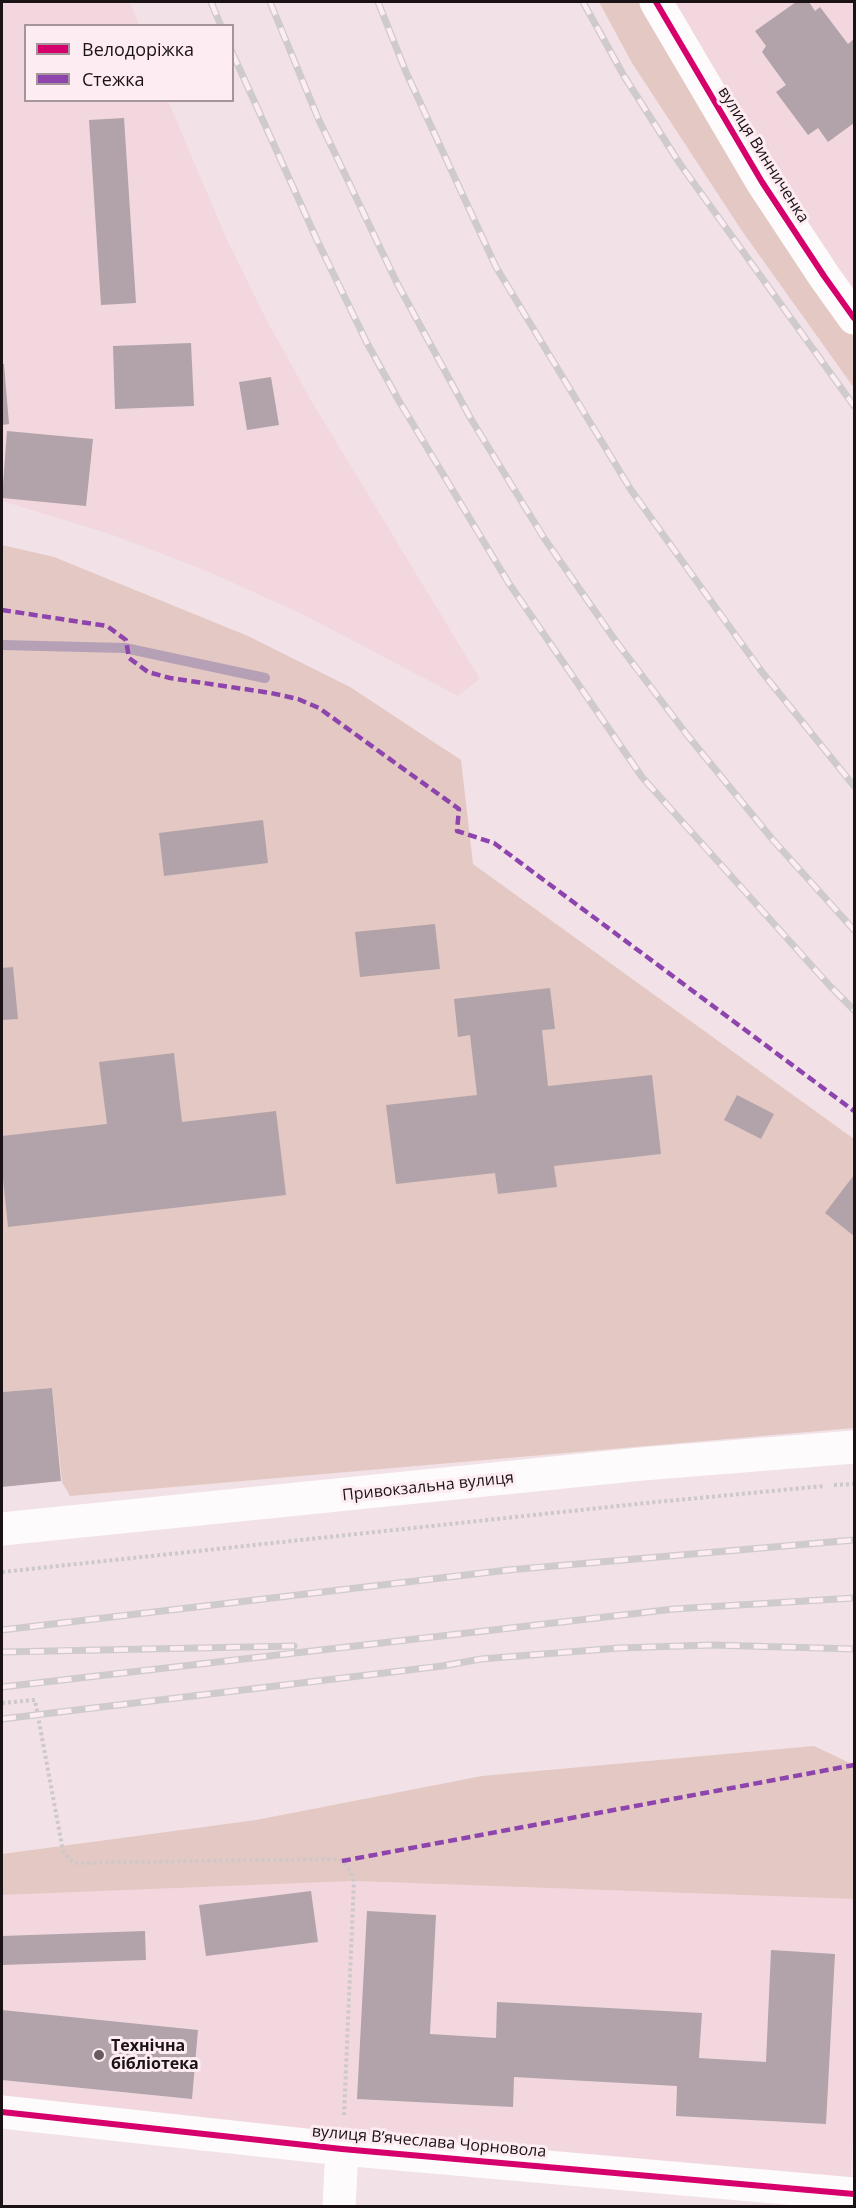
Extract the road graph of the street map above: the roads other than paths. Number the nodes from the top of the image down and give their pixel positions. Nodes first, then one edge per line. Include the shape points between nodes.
1 (656, 2) edge
2 (855, 318) edge
3 (855, 1448) edge
4 (2, 1529) edge
5 (2, 2112) edge
6 (342, 2149) junction
7 (855, 2194) edge
8 (339, 2206) edge

1 - 2 street, вулиця Винниченка via 762,182
3 - 4 street, Привокзальна вулиця via 642,1464
5 - 6 street, вулиця Вʼячеслава Чорновола
6 - 7 street, вулиця Вʼячеслава Чорновола
6 - 8 street

